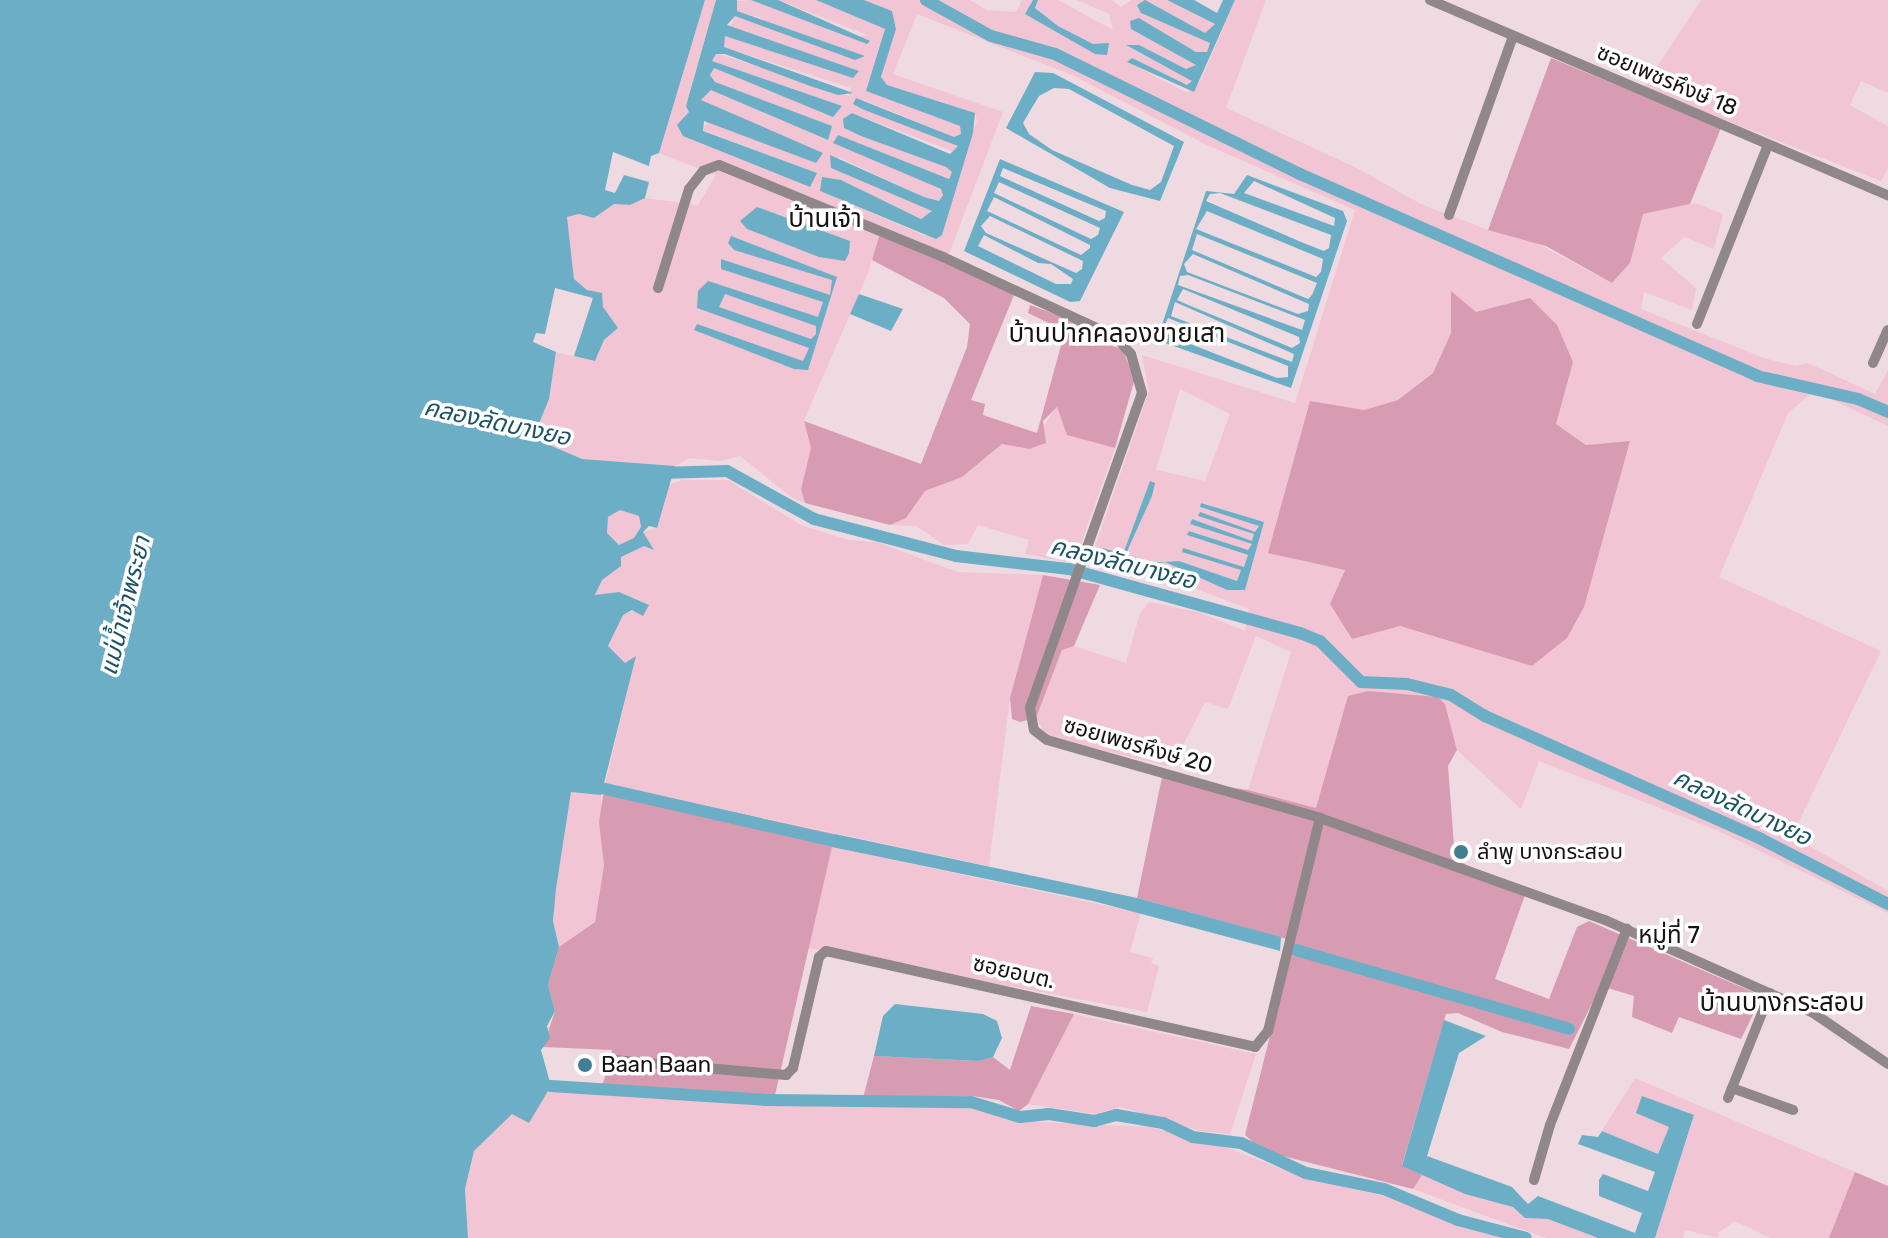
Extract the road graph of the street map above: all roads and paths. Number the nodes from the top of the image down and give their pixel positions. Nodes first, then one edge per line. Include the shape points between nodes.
1 (1430, 0) edge
2 (1513, 36) junction
3 (1768, 145) junction
4 (1888, 195) edge
5 (1449, 215) dead end
6 (658, 288) dead end
7 (1697, 324) dead end
8 (1888, 330) edge
9 (1873, 363) dead end
10 (1320, 818) junction
11 (1627, 929) junction
12 (1770, 993) junction
13 (614, 1060) dead end
14 (1888, 1064) edge
15 (1793, 1110) dead end
16 (1534, 1180) dead end

1 - 2 street, ซอยเพชรหึงษ์ 18
2 - 3 street, ซอยเพชรหึงษ์ 18
2 - 5 street
3 - 4 street, ซอยเพชรหึงษ์ 18
3 - 7 street
6 - 10 street, ซอยเพชรหึงษ์ 20 via 689,189 703,171 719,165 943,257 1116,337 1131,354 1142,393 1030,708 1034,730 1047,740
8 - 9 street
10 - 11 street, ซอยเพชรหึงษ์ 20
10 - 13 street, ซอยอบต. via 1268,1031 1255,1047 826,951 819,957 793,1068 786,1075
11 - 12 street, ซอยเพชรหึงษ์ 20
11 - 16 street via 1550,1125
12 - 14 street, ซอยเพชรหึงษ์ 20 via 1832,1024
12 - 15 street via 1730,1093

